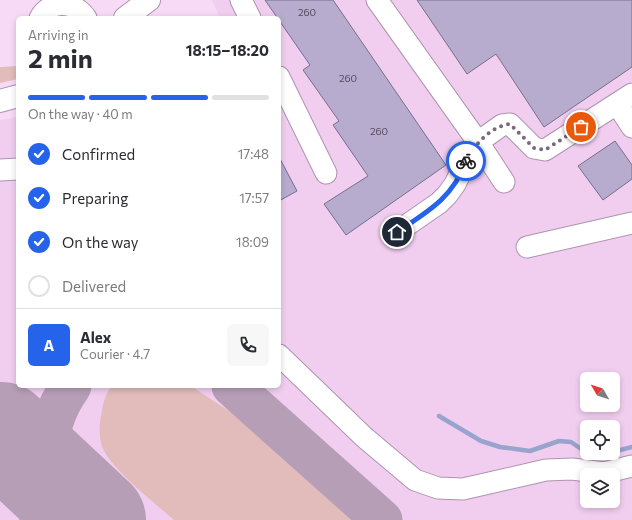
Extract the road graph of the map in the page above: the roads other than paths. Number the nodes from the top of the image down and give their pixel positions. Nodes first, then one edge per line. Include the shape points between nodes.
1 (149, 0) edge
2 (241, 0) edge
3 (377, 0) edge
4 (41, 16) edge
5 (85, 16) edge
6 (128, 16) edge
7 (249, 16) edge
8 (281, 81) edge
9 (16, 97) edge
10 (624, 99) edge
11 (0, 101) edge
12 (632, 127) edge
13 (478, 142) junction
14 (16, 169) edge
15 (0, 170) edge
16 (326, 173) dead end
17 (504, 182) dead end
18 (632, 224) edge
19 (397, 232) dead end
20 (527, 246) dead end
21 (281, 357) edge
22 (632, 466) edge

1 - 6 main road
2 - 7 lane
3 - 13 lane
4 - 5 lane via 47,8 60,1 72,4
8 - 16 lane
9 - 11 main road
10 - 12 lane
10 - 13 lane via 545,150 534,148 510,124 502,124
13 - 17 lane
13 - 19 lane via 455,184 443,199
14 - 15 lane
18 - 20 lane
21 - 22 lane via 364,437 415,480 438,488 463,488 546,470 572,468 604,473

